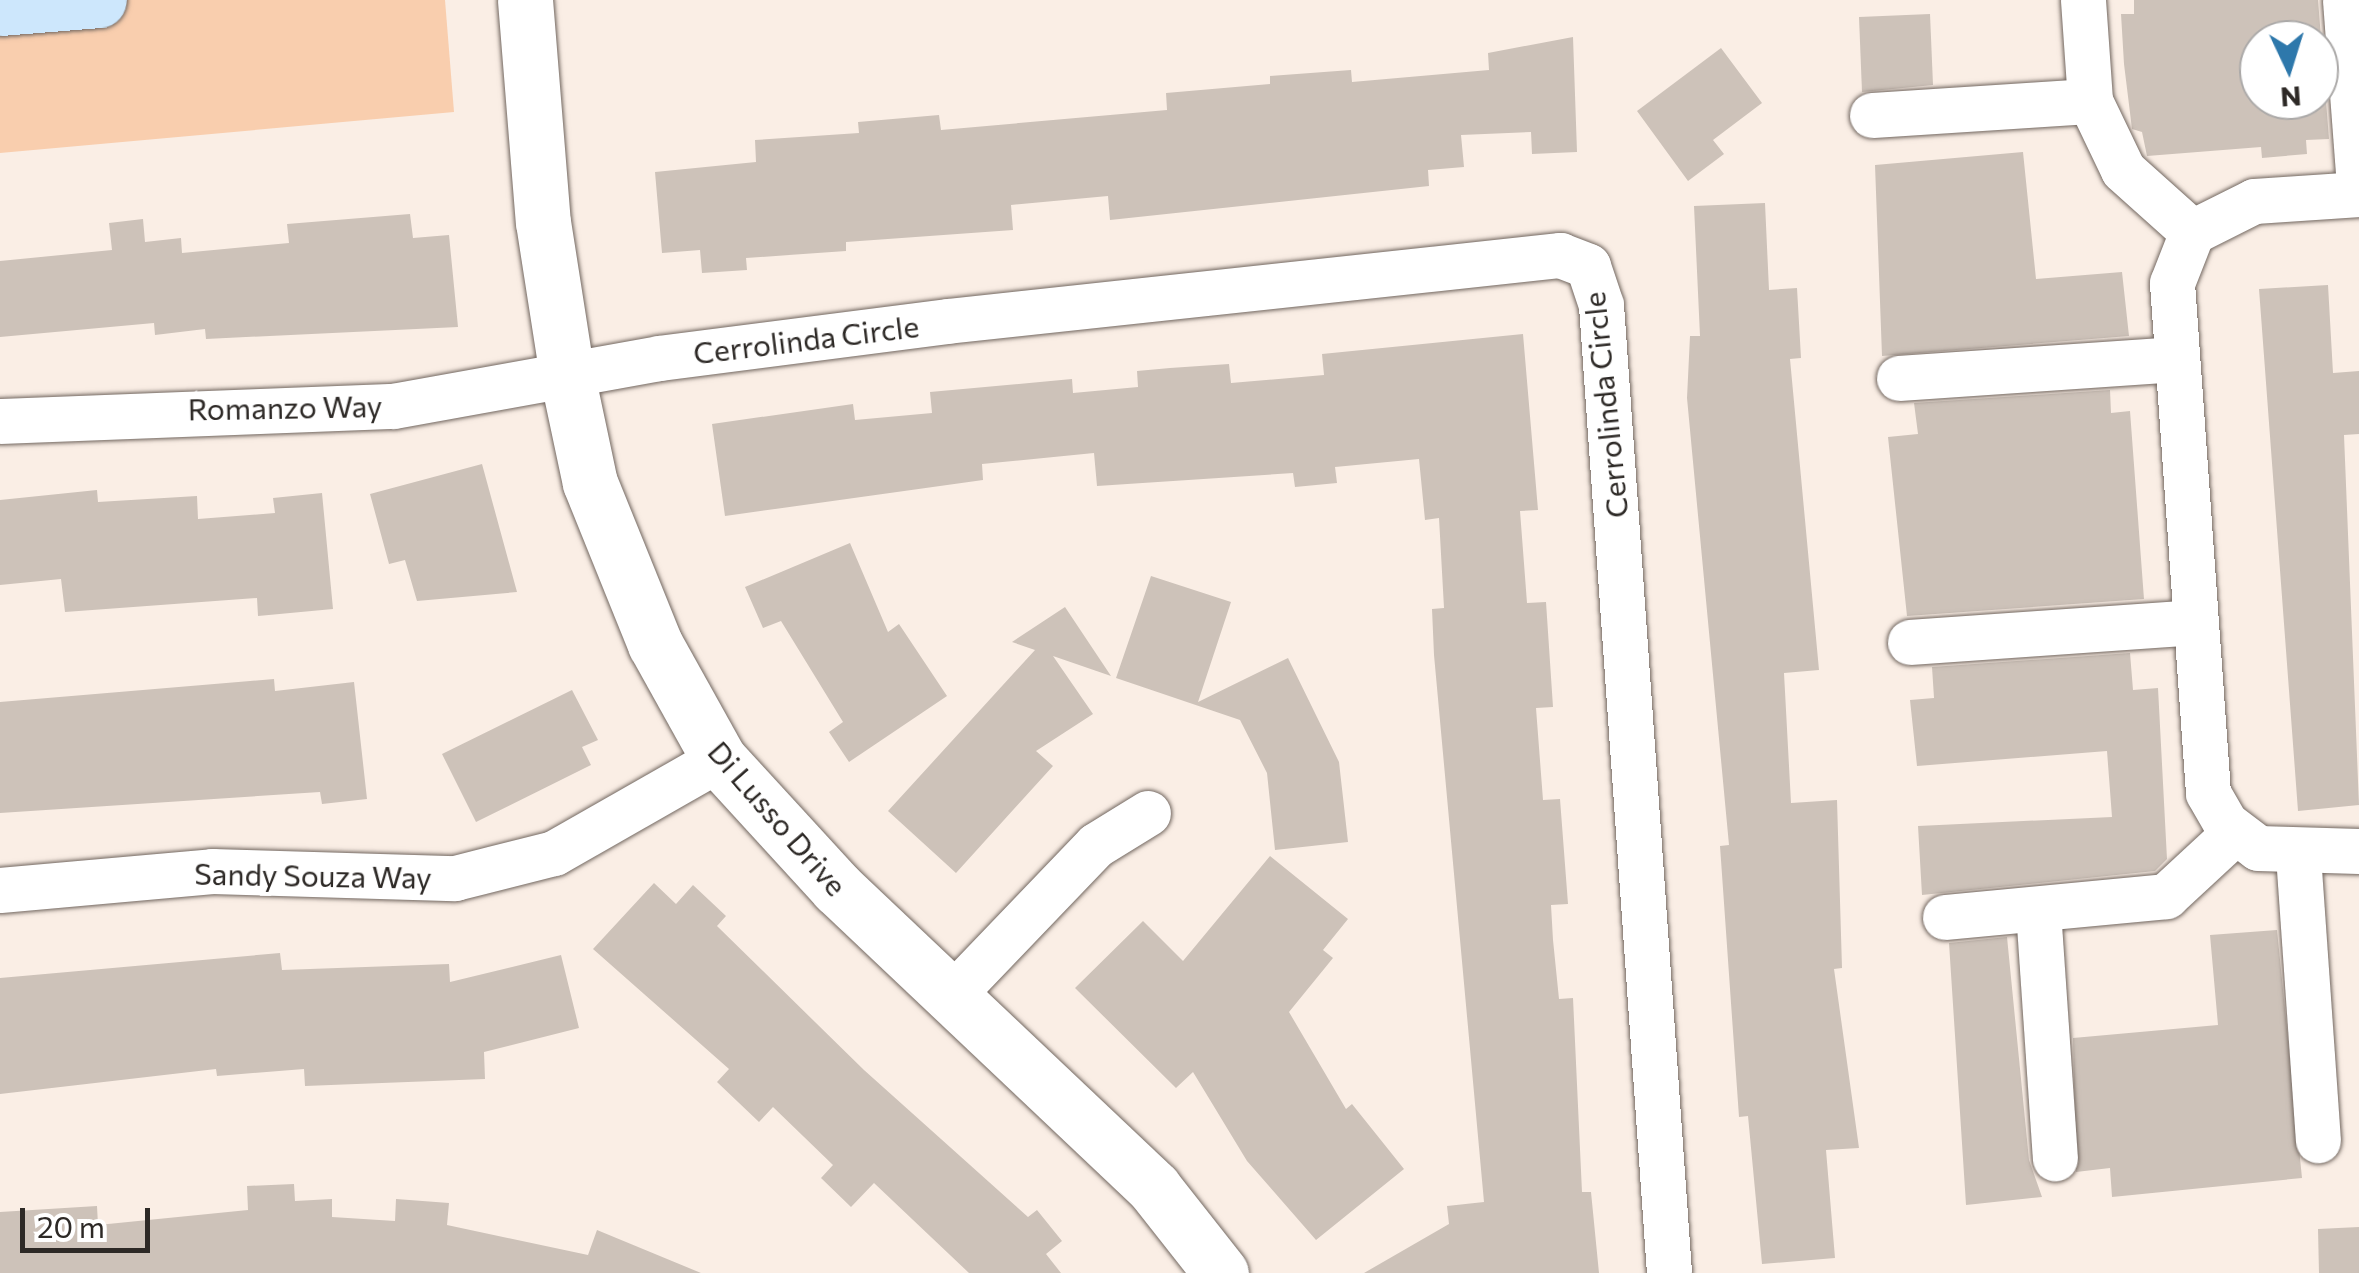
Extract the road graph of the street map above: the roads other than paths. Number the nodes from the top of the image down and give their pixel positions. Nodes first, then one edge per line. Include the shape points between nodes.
1 (100, 0) edge
2 (524, 0) edge
3 (2082, 0) edge
4 (2345, 0) edge
5 (0, 8) edge
6 (2090, 100) junction
7 (1872, 115) dead end
8 (2359, 190) edge
9 (2192, 232) junction
10 (2176, 359) junction
11 (567, 374) junction
12 (1899, 378) dead end
13 (0, 420) edge
14 (2195, 622) junction
15 (1910, 642) dead end
16 (719, 759) junction
17 (1148, 813) dead end
18 (2234, 833) junction
19 (2359, 851) edge
20 (2298, 856) junction
21 (0, 890) edge
22 (2038, 910) junction
23 (1945, 917) dead end
24 (954, 994) junction
25 (2318, 1140) dead end
26 (2055, 1158) dead end
27 (1221, 1273) edge
28 (1669, 1273) edge

1 - 5 main road
2 - 11 street, Di Lusso Drive
3 - 6 street
4 - 8 street
6 - 7 street
6 - 9 street via 2123,170
8 - 9 street via 2254,201
9 - 10 street via 2172,283
10 - 12 street
10 - 14 street
11 - 13 street, Romanzo Way via 392,406
11 - 16 street, Di Lusso Drive via 590,483 655,644
11 - 28 street, Cerrolinda Circle via 947,321 1540,257 1588,266 1601,305
14 - 15 street
14 - 18 street via 2208,793
16 - 21 street, Sandy Souza Way via 602,831 472,874 212,871
16 - 24 street, Di Lusso Drive via 838,888
17 - 24 street via 1096,845
18 - 20 street
18 - 22 street via 2166,896
19 - 20 street
20 - 25 street
22 - 23 street
22 - 26 street
24 - 27 street, Di Lusso Drive via 1154,1188

